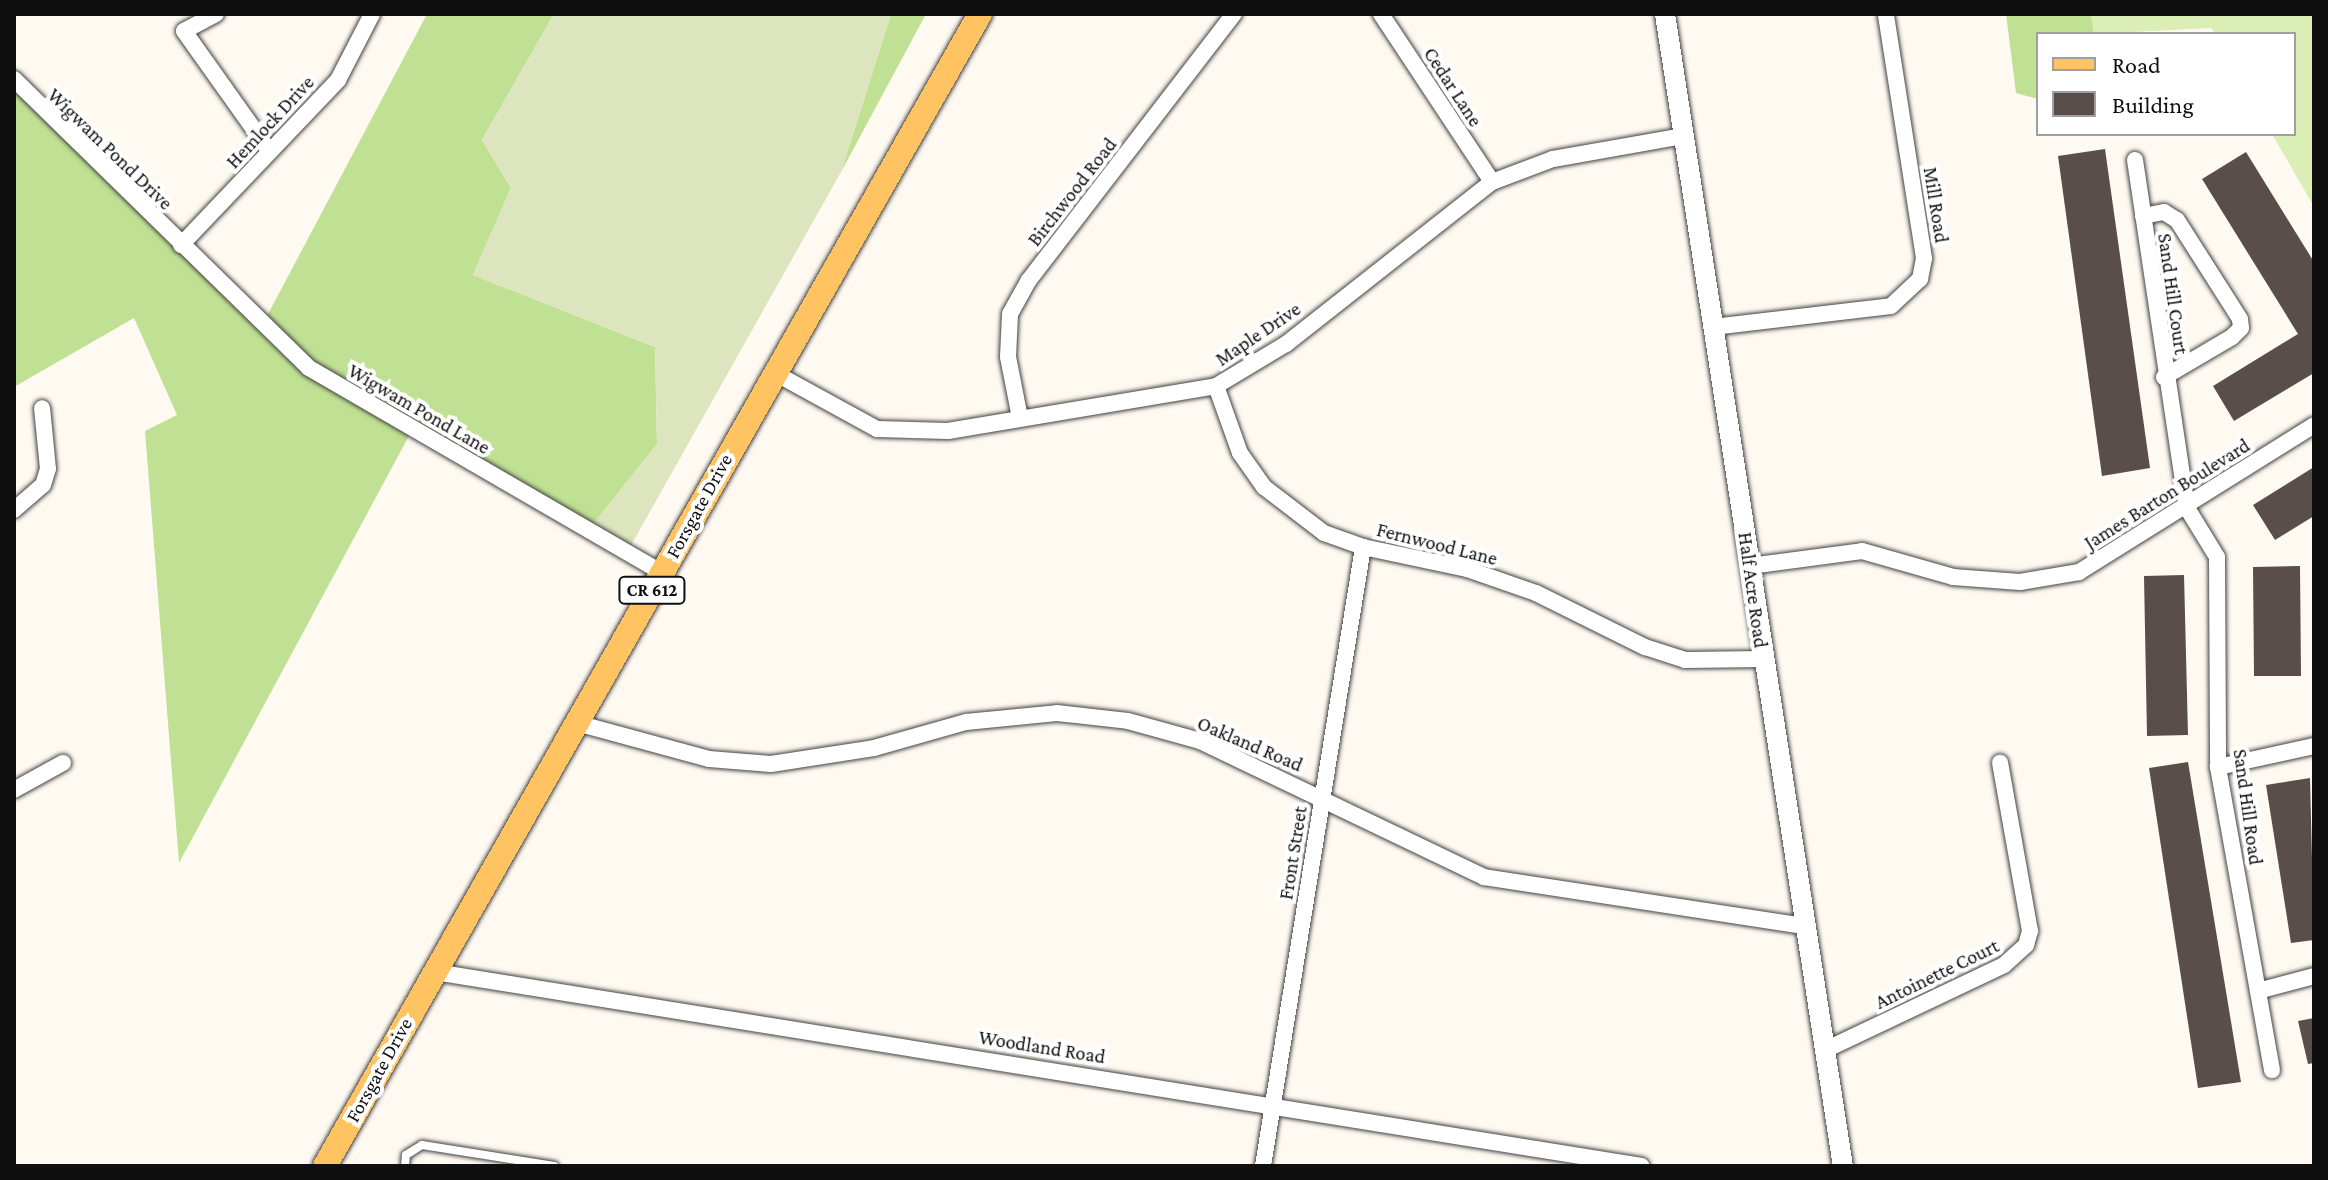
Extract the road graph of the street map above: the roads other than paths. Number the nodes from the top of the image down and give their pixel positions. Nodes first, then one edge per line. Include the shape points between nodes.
1 (216, 14) edge
2 (372, 14) edge
3 (980, 14) edge
4 (1234, 14) edge
5 (1381, 14) edge
6 (1665, 14) edge
7 (1886, 14) edge
8 (14, 79) edge
9 (1684, 136) junction
10 (270, 152) junction
11 (2135, 160) dead end
12 (1492, 182) junction
13 (2143, 216) junction
14 (181, 245) junction
15 (1713, 327) junction
16 (773, 372) junction
17 (2164, 377) junction
18 (1216, 386) junction
19 (42, 408) dead end
20 (1020, 418) junction
21 (2314, 425) edge
22 (2187, 508) junction
23 (14, 510) edge
24 (1363, 547) junction
25 (1750, 566) junction
26 (662, 573) junction
27 (1763, 659) junction
28 (573, 722) junction
29 (2314, 746) edge
30 (63, 763) dead end
31 (2000, 763) dead end
32 (2218, 767) junction
33 (14, 790) edge
34 (1323, 798) junction
35 (1804, 926) junction
36 (435, 972) junction
37 (2314, 976) edge
38 (2258, 991) junction
39 (1823, 1051) junction
40 (2272, 1070) dead end
41 (1273, 1104) junction
42 (325, 1166) edge
43 (405, 1166) edge
44 (554, 1166) edge
45 (1263, 1166) edge
46 (1642, 1166) edge
47 (1843, 1166) edge

1 - 10 street via 184,31
2 - 10 street, Hemlock Drive via 338,80
3 - 16 main road, Forsgate Drive / CR 612
4 - 20 street, Birchwood Road via 1029,280 1010,314 1008,357
5 - 12 street, Cedar Lane
6 - 9 street, Half Acre Road
7 - 15 street, Mill Road via 1924,258 1920,279 1891,306
8 - 14 street, Wigwam Pond Drive
9 - 12 street, Maple Drive via 1553,159
9 - 15 street, Half Acre Road
10 - 14 street, Hemlock Drive
11 - 13 street, Sand Hill Court
12 - 18 street, Maple Drive via 1286,344
13 - 17 street, Sand Hill Court
13 - 17 street, Sand Hill Court via 2164,212 2177,220 2240,319 2241,328 2232,337
14 - 26 street, Wigwam Pond Lane via 309,368
15 - 25 street, Half Acre Road
16 - 20 street, Maple Drive via 877,429 948,431
16 - 26 main road, Forsgate Drive / CR 612
17 - 22 street, Sand Hill Court
18 - 20 street, Maple Drive
18 - 24 street, Fernwood Lane via 1240,453 1264,487 1324,533
19 - 23 street via 48,469 43,485
21 - 22 street, James Barton Boulevard
22 - 25 street, James Barton Boulevard via 2079,572 2020,582 1953,577 1862,551
22 - 32 street, Sand Hill Road via 2217,557
24 - 27 street, Fernwood Lane via 1467,569 1523,588 1645,647 1685,660
24 - 34 street, Front Street
25 - 27 street, Half Acre Road
26 - 28 main road, Forsgate Drive / CR 612
27 - 35 street, Half Acre Road
28 - 34 street, Oakland Road via 709,759 771,764 874,748 966,722 1057,713 1128,721 1200,741
28 - 36 main road, Forsgate Drive / CR 612
29 - 32 street
30 - 33 street
31 - 39 street, Antoinette Court via 2030,931 2026,945 2004,965
32 - 38 street, Sand Hill Road
34 - 35 street, Oakland Road via 1484,877
34 - 41 street, Front Street
35 - 39 street, Half Acre Road
36 - 41 street, Woodland Road
36 - 42 main road, Forsgate Drive / CR 612
37 - 38 street
38 - 40 street, Sand Hill Road
39 - 47 street, Half Acre Road
41 - 45 street, Front Street
41 - 46 street, Woodland Road
43 - 44 lane via 406,1155 422,1145

